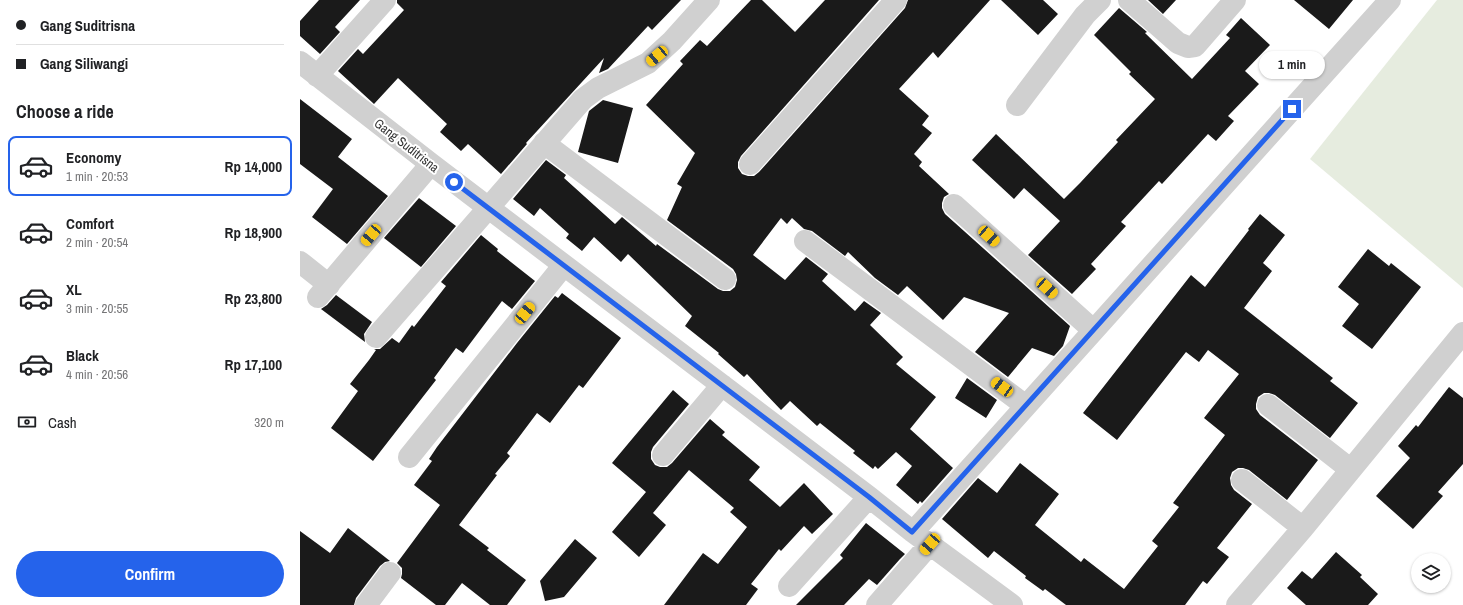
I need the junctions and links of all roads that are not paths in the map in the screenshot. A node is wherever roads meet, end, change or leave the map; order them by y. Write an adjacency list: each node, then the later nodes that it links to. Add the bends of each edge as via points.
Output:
1 (385, 0): 9 (street)
2 (709, 0): 11 (street, via 657,56 583,99)
3 (896, 0): 13 (street)
4 (1100, 0): 10 (street, via 1085,15)
5 (1129, 0): 6 (street, via 1178,43 1188,47 1195,46)
6 (1235, 0)
7 (1390, 0): 20 (street)
8 (300, 62): 9 (street, Gang Suditrisna)
9 (318, 76): 12 (street, Gang Suditrisna)
10 (1017, 105)
11 (544, 143): 15 (street); 19 (street)
12 (431, 164): 15 (street, Gang Suditrisna); 17 (street, via 324,291)
13 (750, 164)
14 (954, 204): 20 (street)
15 (488, 207): 18 (street, Gang Suditrisna); 22 (street)
16 (805, 241): 25 (street)
17 (300, 262)
18 (564, 265): 23 (street, Gang Suditrisna); 27 (street)
19 (725, 279)
20 (1093, 330): 25 (street)
21 (1463, 333): 28 (street)
22 (376, 337)
23 (722, 385): 26 (street); 30 (street, Gang Suditrisna)
24 (1268, 405): 28 (street)
25 (1026, 406): 32 (street)
26 (663, 455)
27 (409, 457)
28 (1350, 469): 31 (street)
29 (1242, 480): 31 (street)
30 (869, 497): 32 (street, Gang Suditrisna); 35 (street)
31 (1303, 528): 39 (street)
32 (912, 532): 33 (street, Gang Suditrisna)
33 (930, 544): 37 (street); 38 (street, Gang Suditrisna)
34 (390, 573): 36 (street)
35 (790, 586)
36 (366, 605)
37 (877, 605)
38 (1012, 605)
39 (1237, 605)

